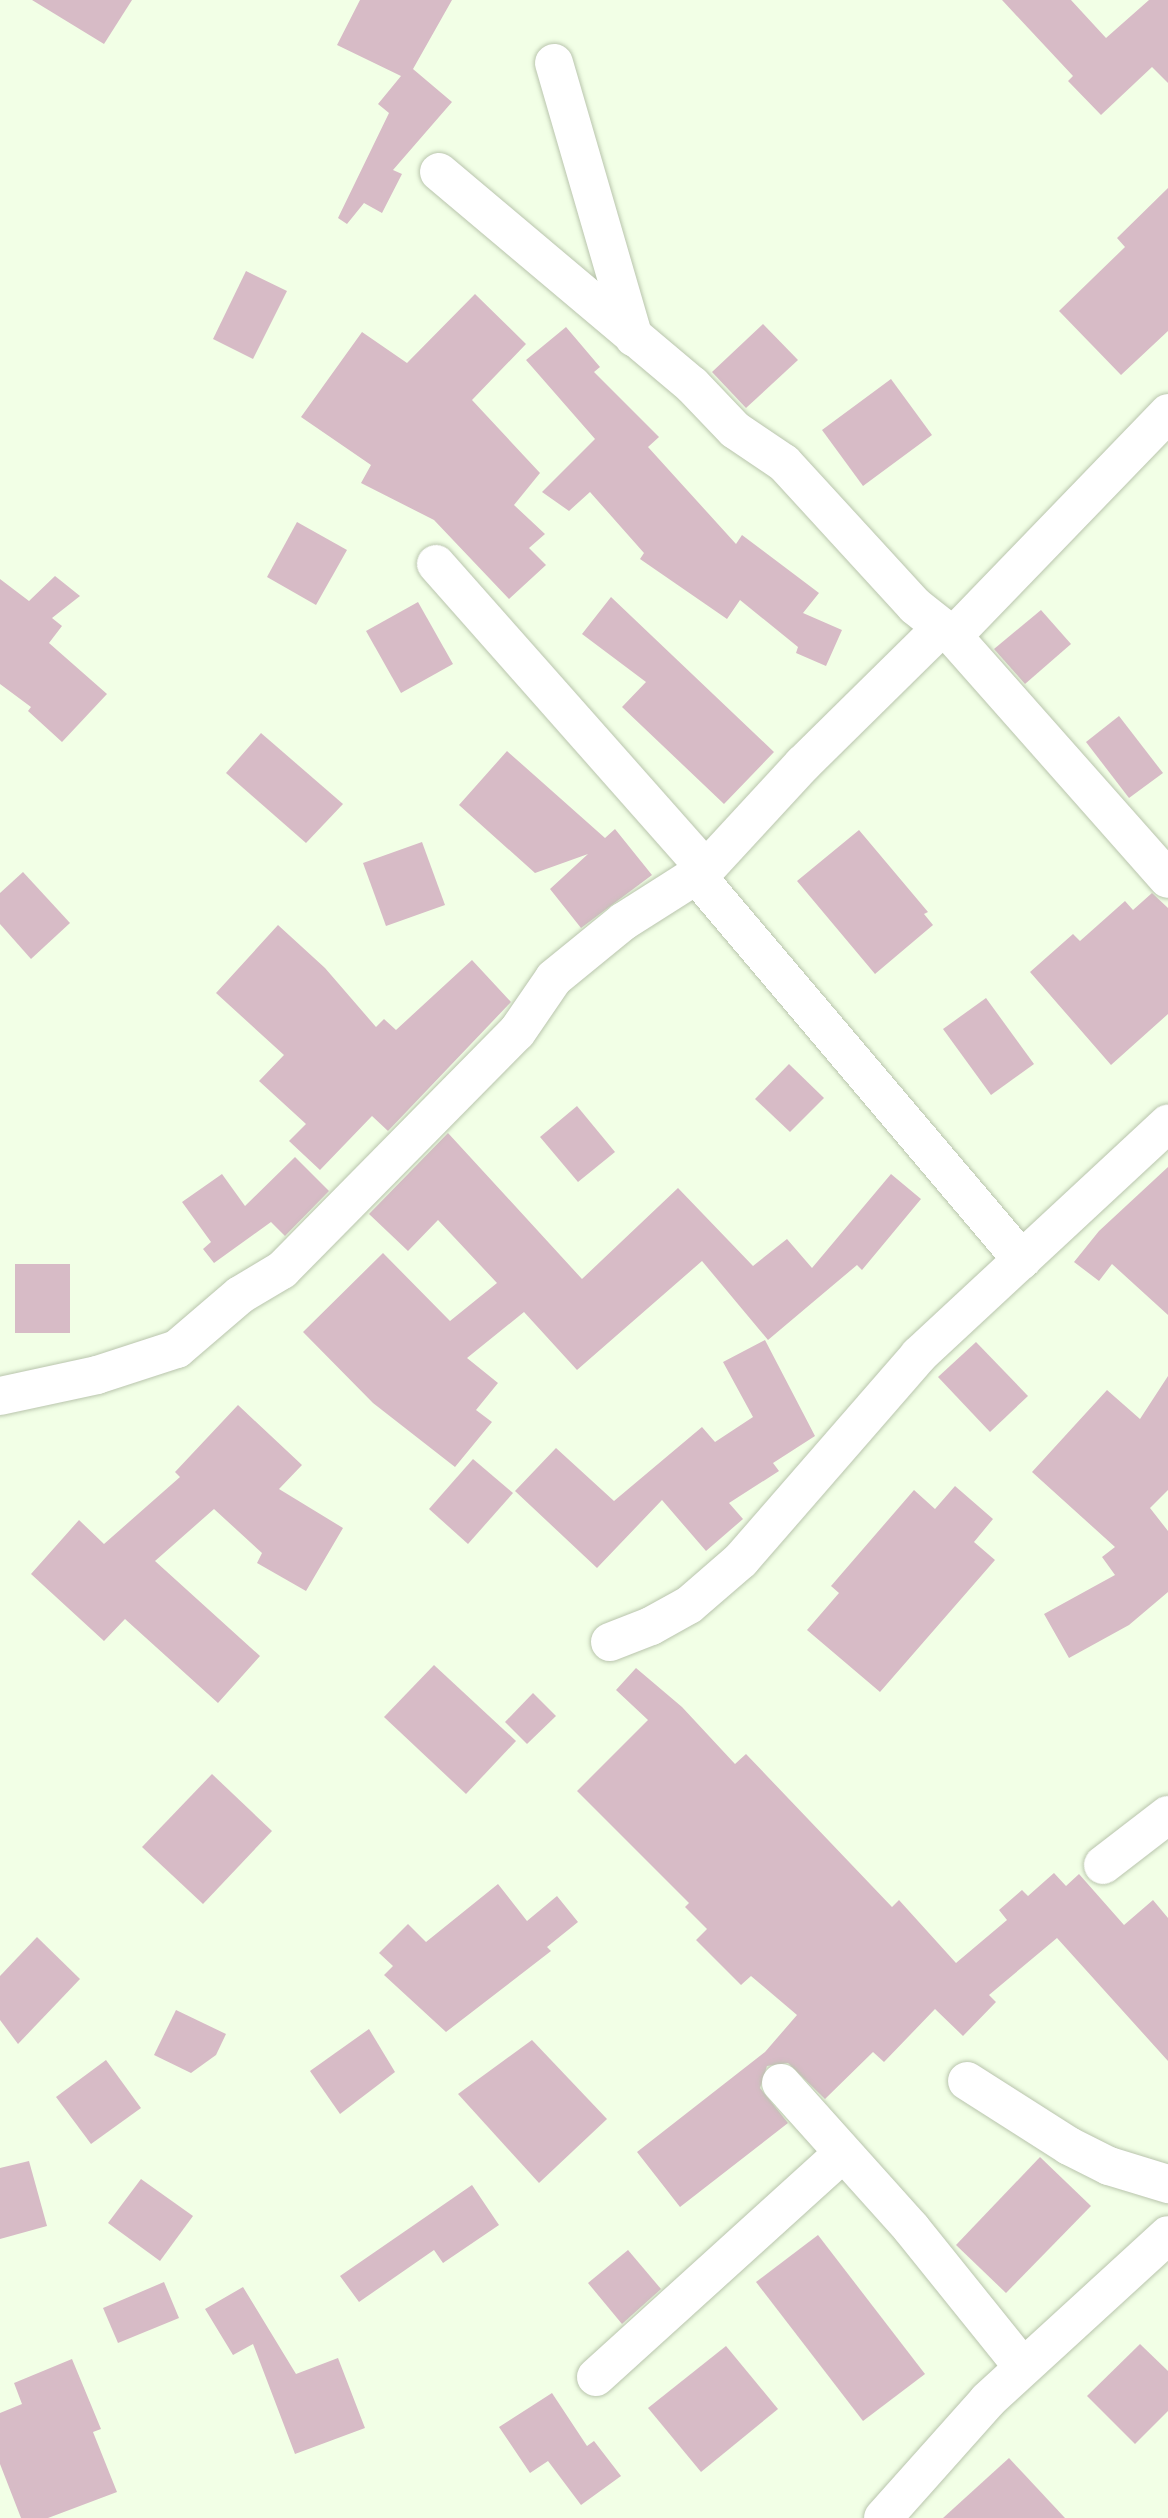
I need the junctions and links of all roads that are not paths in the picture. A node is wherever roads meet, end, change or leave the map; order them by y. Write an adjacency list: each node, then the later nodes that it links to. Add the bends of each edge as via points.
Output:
1 (554, 63): 3 (street)
2 (439, 172): 3 (street, via 590,296)
3 (635, 340): 6 (street, via 692,385 735,430 783,463 915,606)
4 (1168, 413): 6 (street)
5 (436, 564): 7 (street)
6 (948, 631): 7 (street, via 803,764); 8 (street)
7 (701, 873): 10 (street); 11 (street, via 624,921 554,978 517,1032 282,1270 240,1295 177,1349 97,1375)
8 (1168, 879)
9 (1168, 1125): 10 (street)
10 (1022, 1260): 12 (street, via 919,1354 741,1560 689,1605)
11 (0, 1396)
12 (610, 1642)
13 (1168, 1815): 14 (street)
14 (1103, 1865)
15 (967, 2081): 18 (street, via 1069,2146 1109,2166)
16 (781, 2083): 17 (street)
17 (844, 2153): 20 (street); 21 (street)
18 (1168, 2185)
19 (1168, 2235): 20 (street)
20 (1022, 2366): 22 (street)
21 (596, 2377)
22 (883, 2518)

